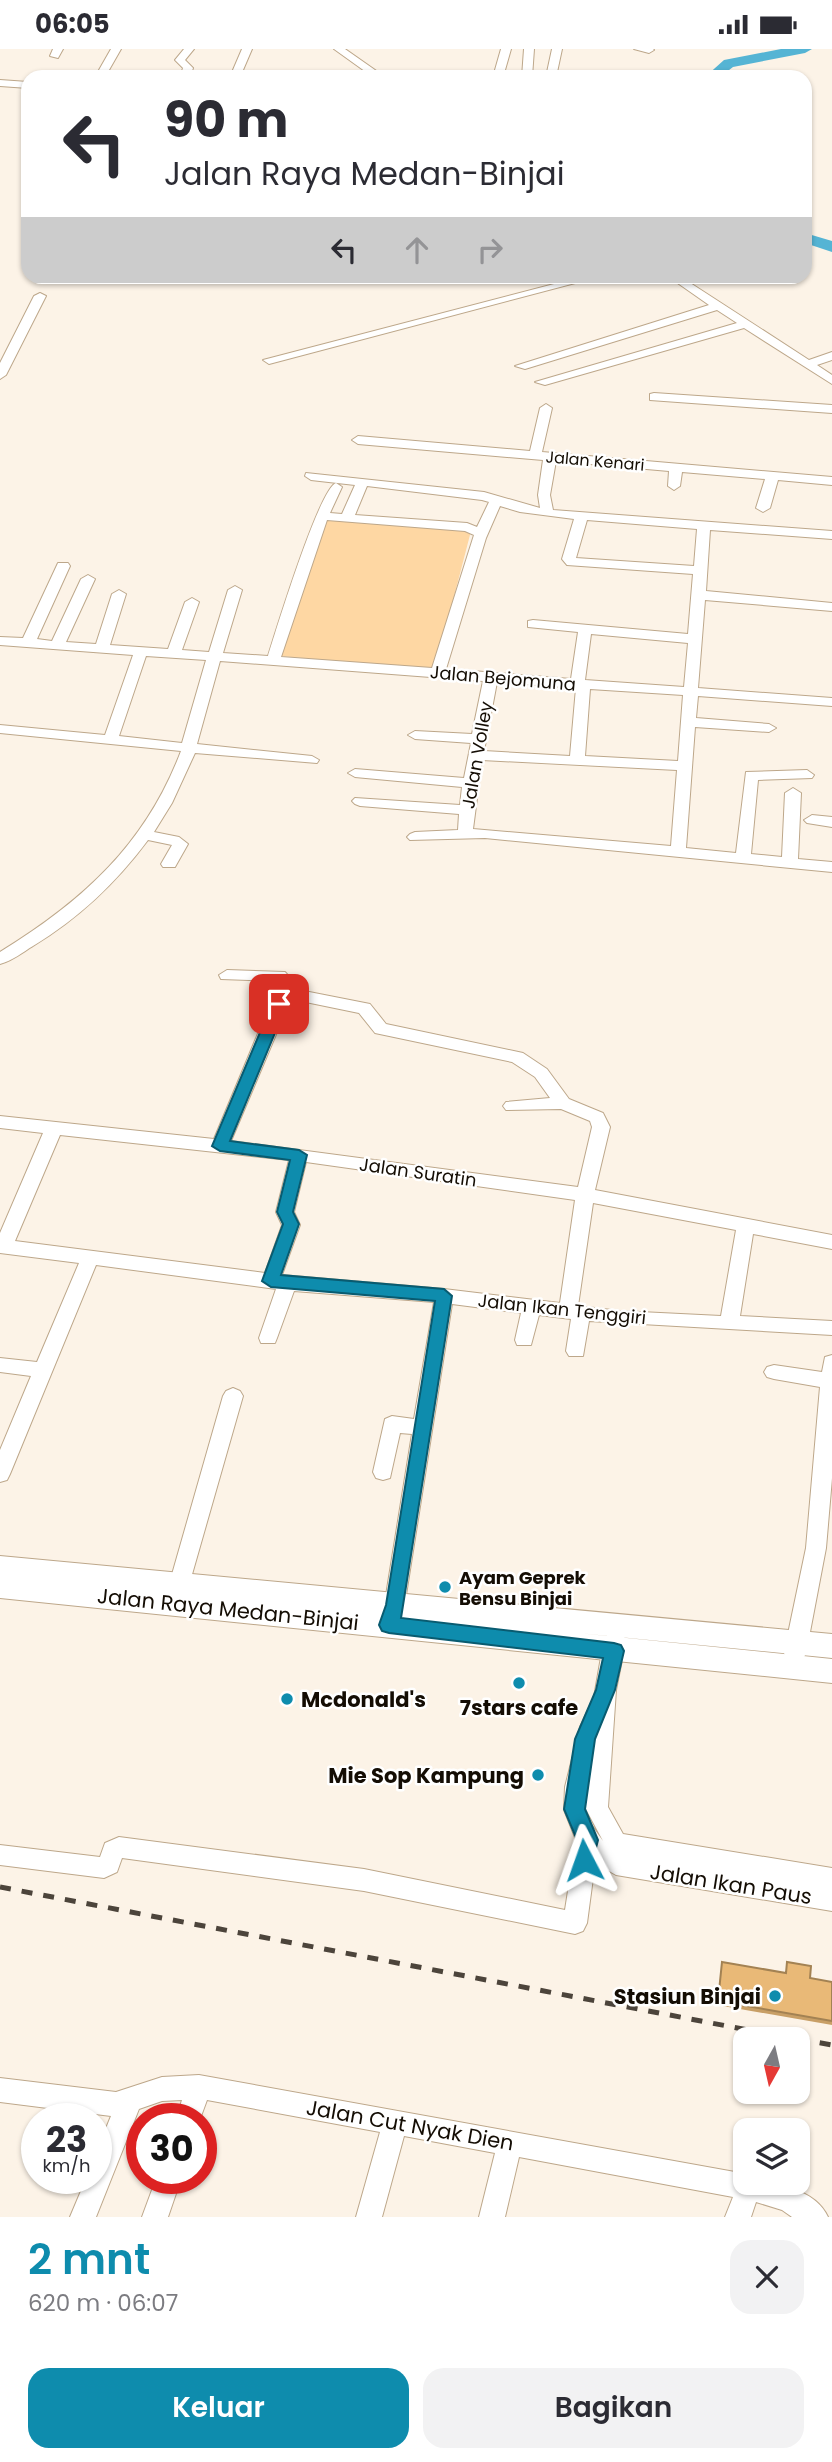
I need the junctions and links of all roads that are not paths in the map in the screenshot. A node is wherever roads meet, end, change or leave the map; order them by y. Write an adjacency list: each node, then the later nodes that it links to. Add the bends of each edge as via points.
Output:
1 (116, 49): 10 (street)
2 (189, 49): 11 (street, via 180,60)
3 (247, 49): 12 (street)
4 (339, 49): 13 (street)
5 (506, 49): 14 (street)
6 (529, 49): 15 (street)
7 (557, 49): 16 (street)
8 (639, 49): 9 (street)
9 (649, 50)
10 (104, 70)
11 (187, 70)
12 (238, 70)
13 (370, 70)
14 (500, 70)
15 (528, 70)
16 (552, 70)
17 (0, 83): 18 (street)
18 (21, 84)
19 (565, 284): 25 (street)
20 (685, 284): 22 (street)
21 (40, 296): 28 (street)
22 (718, 306): 23 (street); 27 (street)
23 (746, 324): 26 (street); 30 (street)
24 (832, 356): 26 (street)
25 (269, 360)
26 (807, 364): 29 (street)
27 (521, 366)
28 (0, 376)
29 (832, 380)
30 (541, 382)
31 (654, 397): 33 (street)
32 (546, 408): 35 (street)
33 (832, 409)
34 (358, 440): 35 (street, Jalan Kenari)
35 (535, 456): 36 (street, Jalan Kenari)
36 (550, 457): 37 (street, Jalan Kenari); 46 (street, via 544,495)
37 (676, 467): 39 (street, Jalan Kenari); 42 (street)
38 (311, 476): 41 (street)
39 (772, 477): 40 (street, Jalan Kenari); 45 (street)
40 (832, 481)
41 (363, 482): 44 (street); 49 (street)
42 (674, 486)
43 (336, 487): 47 (street)
44 (496, 500): 46 (street); 51 (street)
45 (763, 508)
46 (547, 513): 48 (street)
47 (322, 516): 49 (street); 71 (street)
48 (581, 516): 50 (street); 54 (street, via 569,559 572,562)
49 (347, 518): 51 (street, via 467,527)
50 (704, 526): 52 (street); 54 (street)
51 (481, 533): 72 (street)
52 (832, 535)
53 (63, 566): 65 (street)
54 (702, 571): 58 (street)
55 (88, 579): 66 (street)
56 (235, 590): 70 (street)
57 (119, 594): 67 (street)
58 (699, 595): 60 (street); 63 (street)
59 (192, 602): 69 (street)
60 (832, 607)
61 (533, 624): 62 (street)
62 (584, 629): 63 (street); 74 (street)
63 (695, 639): 75 (street)
64 (0, 641): 65 (street, Jalan Bejomuna)
65 (28, 643): 66 (street, Jalan Bejomuna)
66 (57, 645): 67 (street, Jalan Bejomuna)
67 (102, 648): 68 (street, Jalan Bejomuna)
68 (141, 651): 69 (street, Jalan Bejomuna); 81 (street)
69 (174, 652): 70 (street, Jalan Bejomuna)
70 (213, 656): 71 (street, Jalan Bejomuna); 83 (street)
71 (273, 661): 72 (street, Jalan Bejomuna)
72 (438, 673): 73 (street, Jalan Bejomuna)
73 (491, 677): 74 (street, Jalan Bejomuna); 82 (street, Jalan Volley)
74 (580, 685): 75 (street, Jalan Bejomuna); 85 (street)
75 (692, 692): 76 (street, Jalan Bejomuna); 77 (street)
76 (832, 702)
77 (689, 722): 78 (street); 86 (street)
78 (769, 728)
79 (0, 729): 81 (street)
80 (415, 735): 82 (street)
81 (110, 741): 83 (street)
82 (476, 747): 85 (street); 89 (street, Jalan Volley)
83 (190, 749): 84 (street); 96 (street, via 161,813)
84 (312, 760)
85 (577, 761): 86 (street)
86 (684, 767): 98 (street)
87 (355, 773): 89 (street)
88 (807, 775): 99 (street, via 751,775)
89 (470, 783): 92 (street, Jalan Volley)
90 (793, 793): 100 (street)
91 (360, 801): 92 (street)
92 (467, 810): 95 (street, Jalan Volley)
93 (812, 820): 94 (street)
94 (832, 822)
95 (465, 833): 97 (street); 98 (street)
96 (144, 835): 101 (street, via 180,844); 103 (street, via 71,914)
97 (415, 838)
98 (678, 851): 99 (street)
99 (743, 857): 100 (street)
100 (790, 862): 102 (street)
101 (169, 864)
102 (832, 867)
103 (0, 959)
104 (228, 975): 105 (street, via 279,976 287,986)
105 (286, 993): 106 (street, via 364,1008 377,1027 387,1031 517,1057 541,1073); 110 (street)
106 (563, 1103): 107 (street); 112 (street, via 600,1121)
107 (512, 1106)
108 (0, 1122): 109 (street, Jalan Suratin)
109 (54, 1128): 110 (street, Jalan Suratin); 115 (street)
110 (220, 1146): 111 (street, Jalan Suratin)
111 (299, 1155): 112 (street, Jalan Suratin); 117 (street, via 285,1212 291,1224)
112 (585, 1195): 113 (street, Jalan Suratin); 120 (street)
113 (745, 1228): 114 (street, Jalan Suratin); 121 (street)
114 (832, 1242)
115 (1, 1247): 116 (street, Jalan Ikan Tenggiri)
116 (90, 1258): 117 (street, Jalan Ikan Tenggiri); 127 (street)
117 (279, 1282): 118 (street, Jalan Ikan Tenggiri); 123 (street)
118 (444, 1296): 119 (street, Jalan Ikan Tenggiri); 131 (street)
119 (531, 1309): 120 (street, Jalan Ikan Tenggiri); 124 (street)
120 (574, 1313): 121 (street, Jalan Ikan Tenggiri); 125 (street)
121 (729, 1323): 122 (street, Jalan Ikan Tenggiri)
122 (832, 1328)
123 (268, 1338)
124 (524, 1339)
125 (576, 1351)
126 (0, 1365): 127 (street)
127 (42, 1370): 133 (street)
128 (774, 1372): 129 (street)
129 (830, 1372): 140 (street, via 816,1548)
130 (233, 1396): 135 (street)
131 (423, 1428): 132 (street, via 392,1425); 137 (street)
132 (383, 1472)
133 (0, 1474)
134 (0, 1567): 135 (main road, Jalan Raya Medan-Binjai)
135 (179, 1585): 137 (main road, Jalan Raya Medan-Binjai)
136 (0, 1587): 137 (main road, Jalan Raya Medan-Binjai)
137 (392, 1615): 138 (main road, Jalan Raya Medan-Binjai)
138 (615, 1638): 140 (main road, Jalan Raya Medan-Binjai); 142 (street, Jalan Ikan Paus)
139 (832, 1646): 140 (main road, Jalan Raya Medan-Binjai)
140 (795, 1655): 141 (main road, Jalan Raya Medan-Binjai)
141 (832, 1671)
142 (605, 1690): 143 (street, Jalan Ikan Paus, via 585,1739 575,1809); 145 (street, Jalan Ikan Paus, via 597,1808 615,1841)
143 (587, 1840): 144 (street, via 575,1923 364,1880 118,1847 104,1868); 146 (street, Jalan Ikan Paus, via 600,1856 616,1865)
144 (0, 1854)
145 (832, 1879)
146 (832, 1900)
147 (199, 2087): 149 (street, Jalan Cut Nyak Dien, via 162,2089); 150 (street); 151 (street, Jalan Cut Nyak Dien)
148 (0, 2090): 149 (street, Jalan Cut Nyak Dien, via 90,2103)
149 (130, 2100): 157 (street)
150 (194, 2103)
151 (395, 2123): 152 (street, Jalan Cut Nyak Dien); 159 (street)
152 (510, 2143): 153 (street, Jalan Cut Nyak Dien); 160 (street)
153 (733, 2184)
154 (163, 2194): 158 (street)
155 (746, 2195): 161 (street)
156 (774, 2195): 162 (street, Jalan Cut Nyak Dien)
157 (83, 2217)
158 (155, 2217)
159 (369, 2217)
160 (492, 2217)
161 (738, 2217)
162 (815, 2217)

